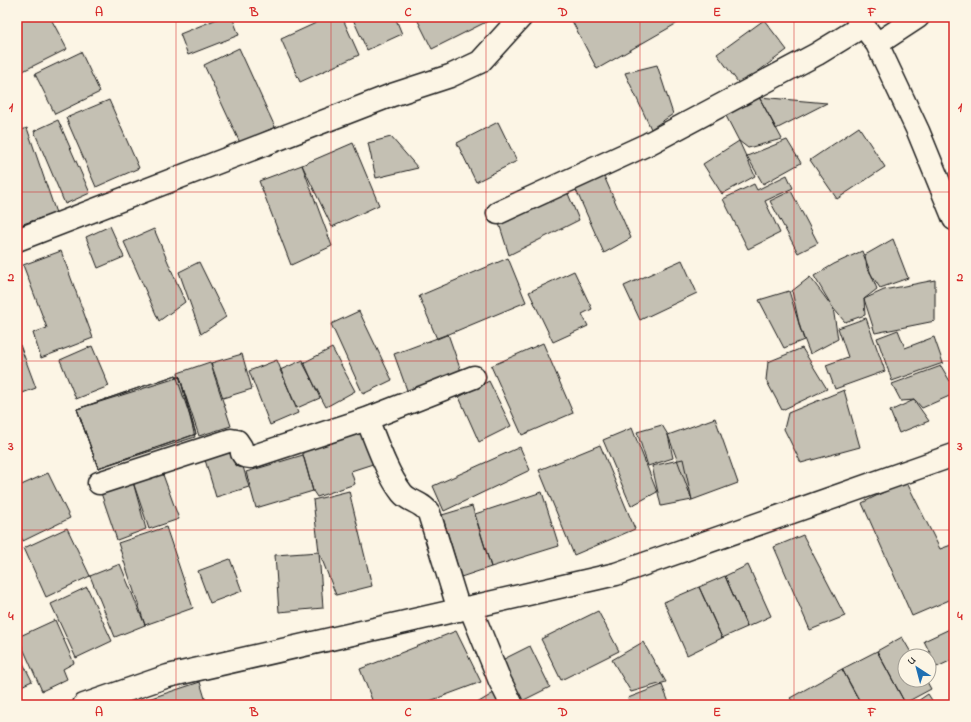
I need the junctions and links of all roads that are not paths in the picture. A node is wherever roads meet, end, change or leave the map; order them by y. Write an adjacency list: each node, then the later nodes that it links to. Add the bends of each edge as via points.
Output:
1 (521, 17): 7 (street, via 480,62 450,76 392,95)
2 (918, 17): 4 (street)
3 (857, 24): 4 (street); 5 (street, via 817,54 648,144)
4 (877, 44): 6 (street, via 918,131)
5 (498, 213)
6 (954, 219)
7 (17, 240)
8 (474, 377): 9 (street)
9 (367, 419): 11 (street, via 251,457 244,456 237,441 231,440); 12 (street, via 399,489 404,496 426,508 429,513)
10 (954, 455): 12 (street, via 616,574)
11 (99, 483)
12 (465, 609): 13 (street, via 168,676); 14 (street)
13 (84, 705)
14 (512, 705)

